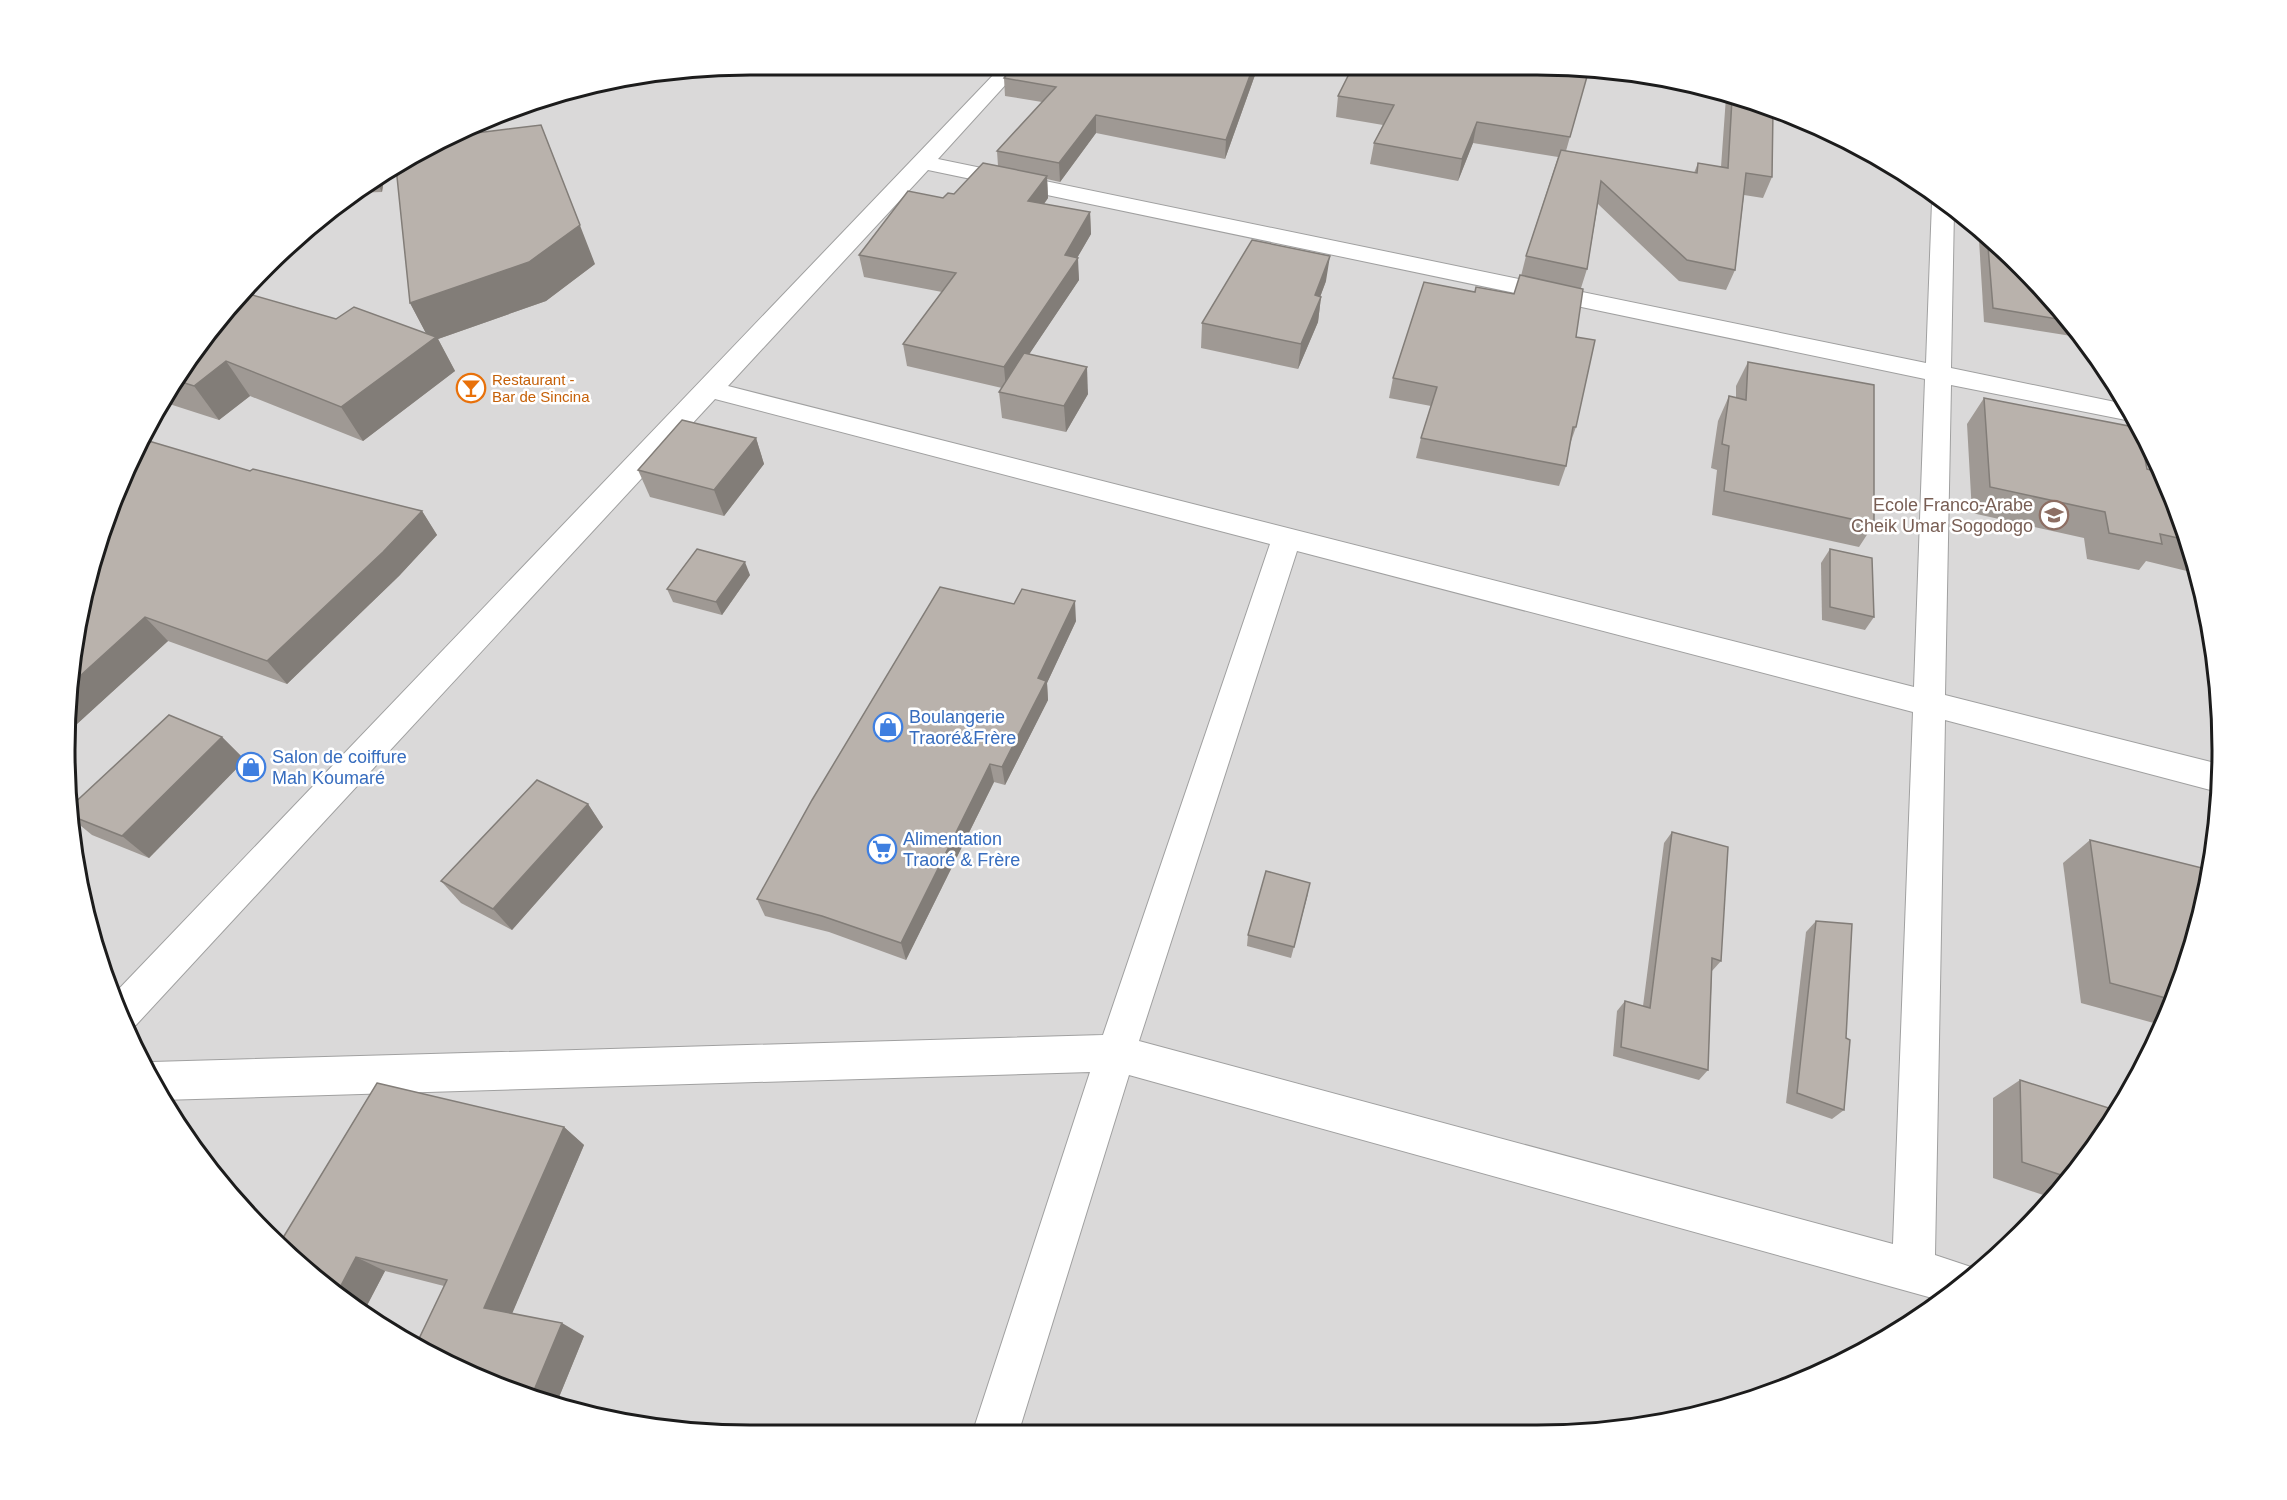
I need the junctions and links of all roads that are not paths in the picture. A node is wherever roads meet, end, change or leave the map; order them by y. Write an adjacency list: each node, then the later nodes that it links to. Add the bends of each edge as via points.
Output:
1 (1004, 75): 2 (street)
2 (923, 162): 4 (street); 5 (street)
3 (1943, 210): 4 (street)
4 (1938, 374): 6 (street); 8 (street)
5 (708, 389): 7 (street); 10 (street)
6 (2121, 412)
7 (1287, 538): 8 (street); 11 (street)
8 (1929, 704): 9 (street); 13 (street)
9 (2211, 776)
10 (126, 1009)
11 (1116, 1053): 12 (street); 13 (street); 15 (street)
12 (161, 1081)
13 (1913, 1271): 14 (street)
14 (1953, 1282)
15 (998, 1425)

